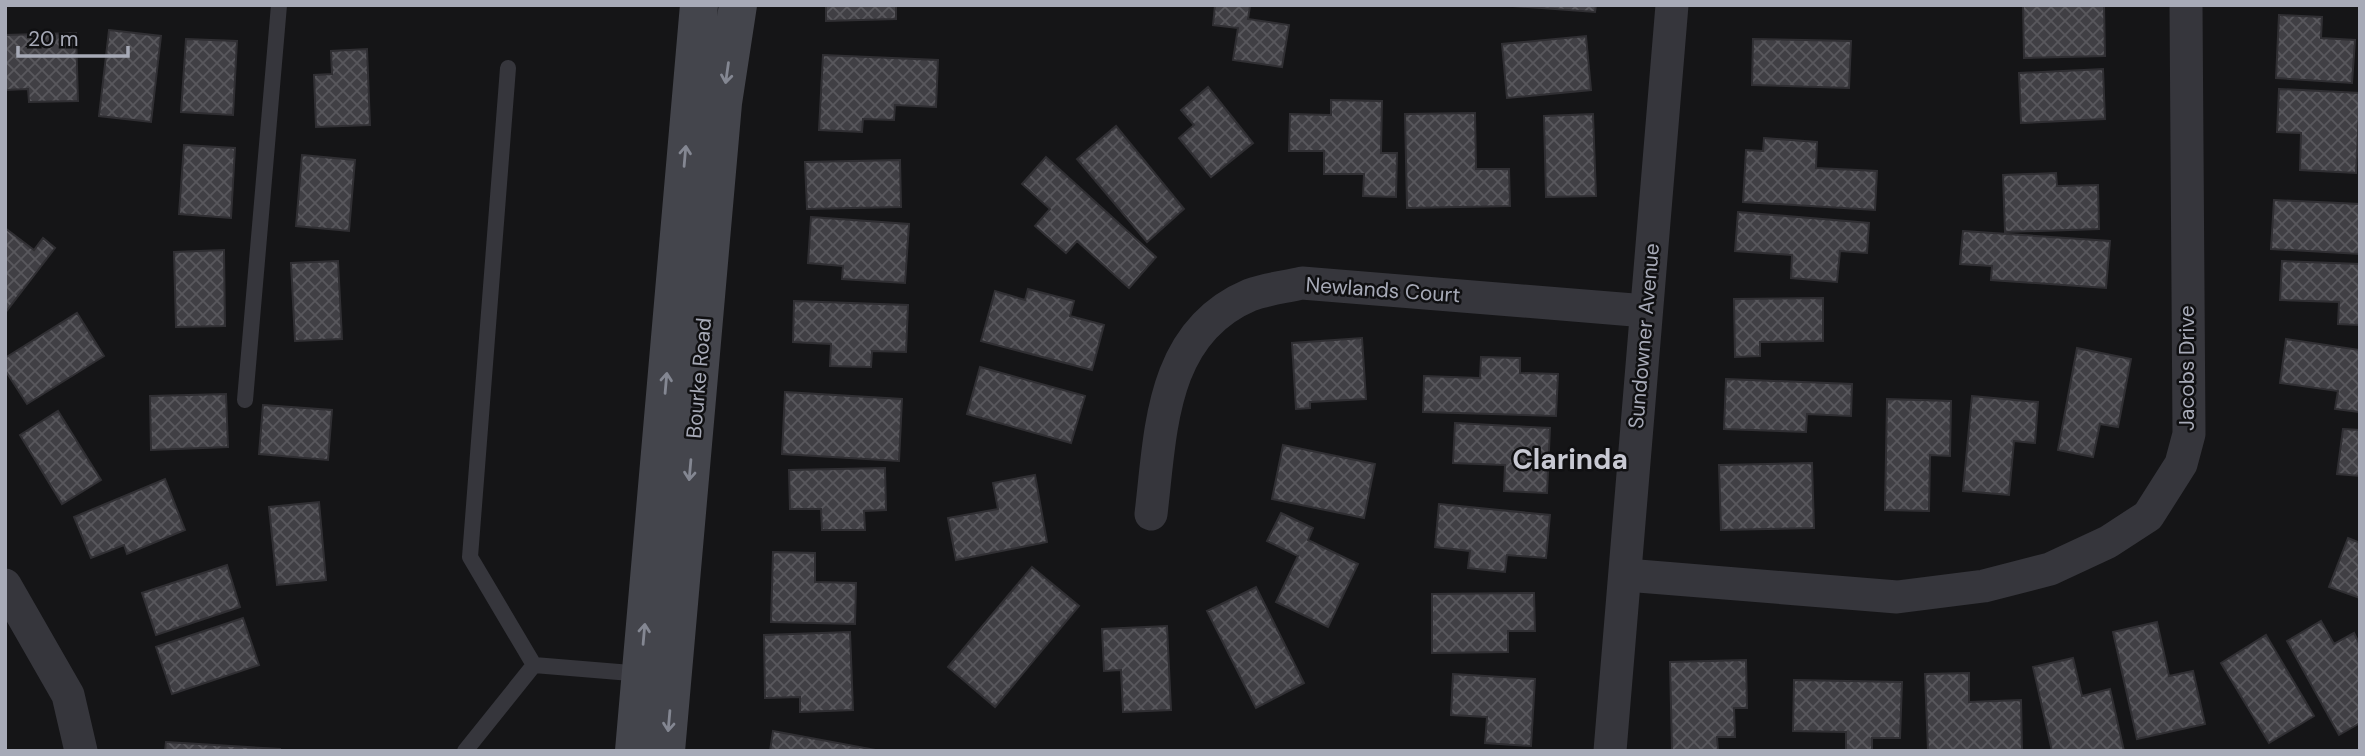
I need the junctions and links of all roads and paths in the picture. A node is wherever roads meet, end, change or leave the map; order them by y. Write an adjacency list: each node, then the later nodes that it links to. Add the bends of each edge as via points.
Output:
1 (279, 5): 8 (lane)
2 (699, 5): 13 (main road, Bourke Road, one-way to 2)
3 (738, 5): 13 (main road, Bourke Road, one-way to 13)
4 (1672, 5): 7 (street, Sundowner Avenue)
5 (2186, 5): 10 (street, Jacobs Drive, via 2189,434 2181,464 2148,516 2108,542 2050,569 1983,586 1897,597)
6 (508, 68): 12 (lane, via 470,556)
7 (1646, 311): 9 (street, Newlands Court, via 1302,283 1250,295 1213,317 1183,354 1164,404); 10 (street, Sundowner Avenue)
8 (245, 400)
9 (1151, 514)
10 (1626, 575): 18 (street, Sundowner Avenue)
11 (5, 585): 14 (street, via 68,695)
12 (534, 665): 13 (lane); 15 (lane)
13 (657, 675): 16 (main road, Bourke Road); 17 (main road, Bourke Road, one-way to 17)
14 (81, 751)
15 (464, 751)
16 (634, 751)
17 (666, 751)
18 (1610, 751)

